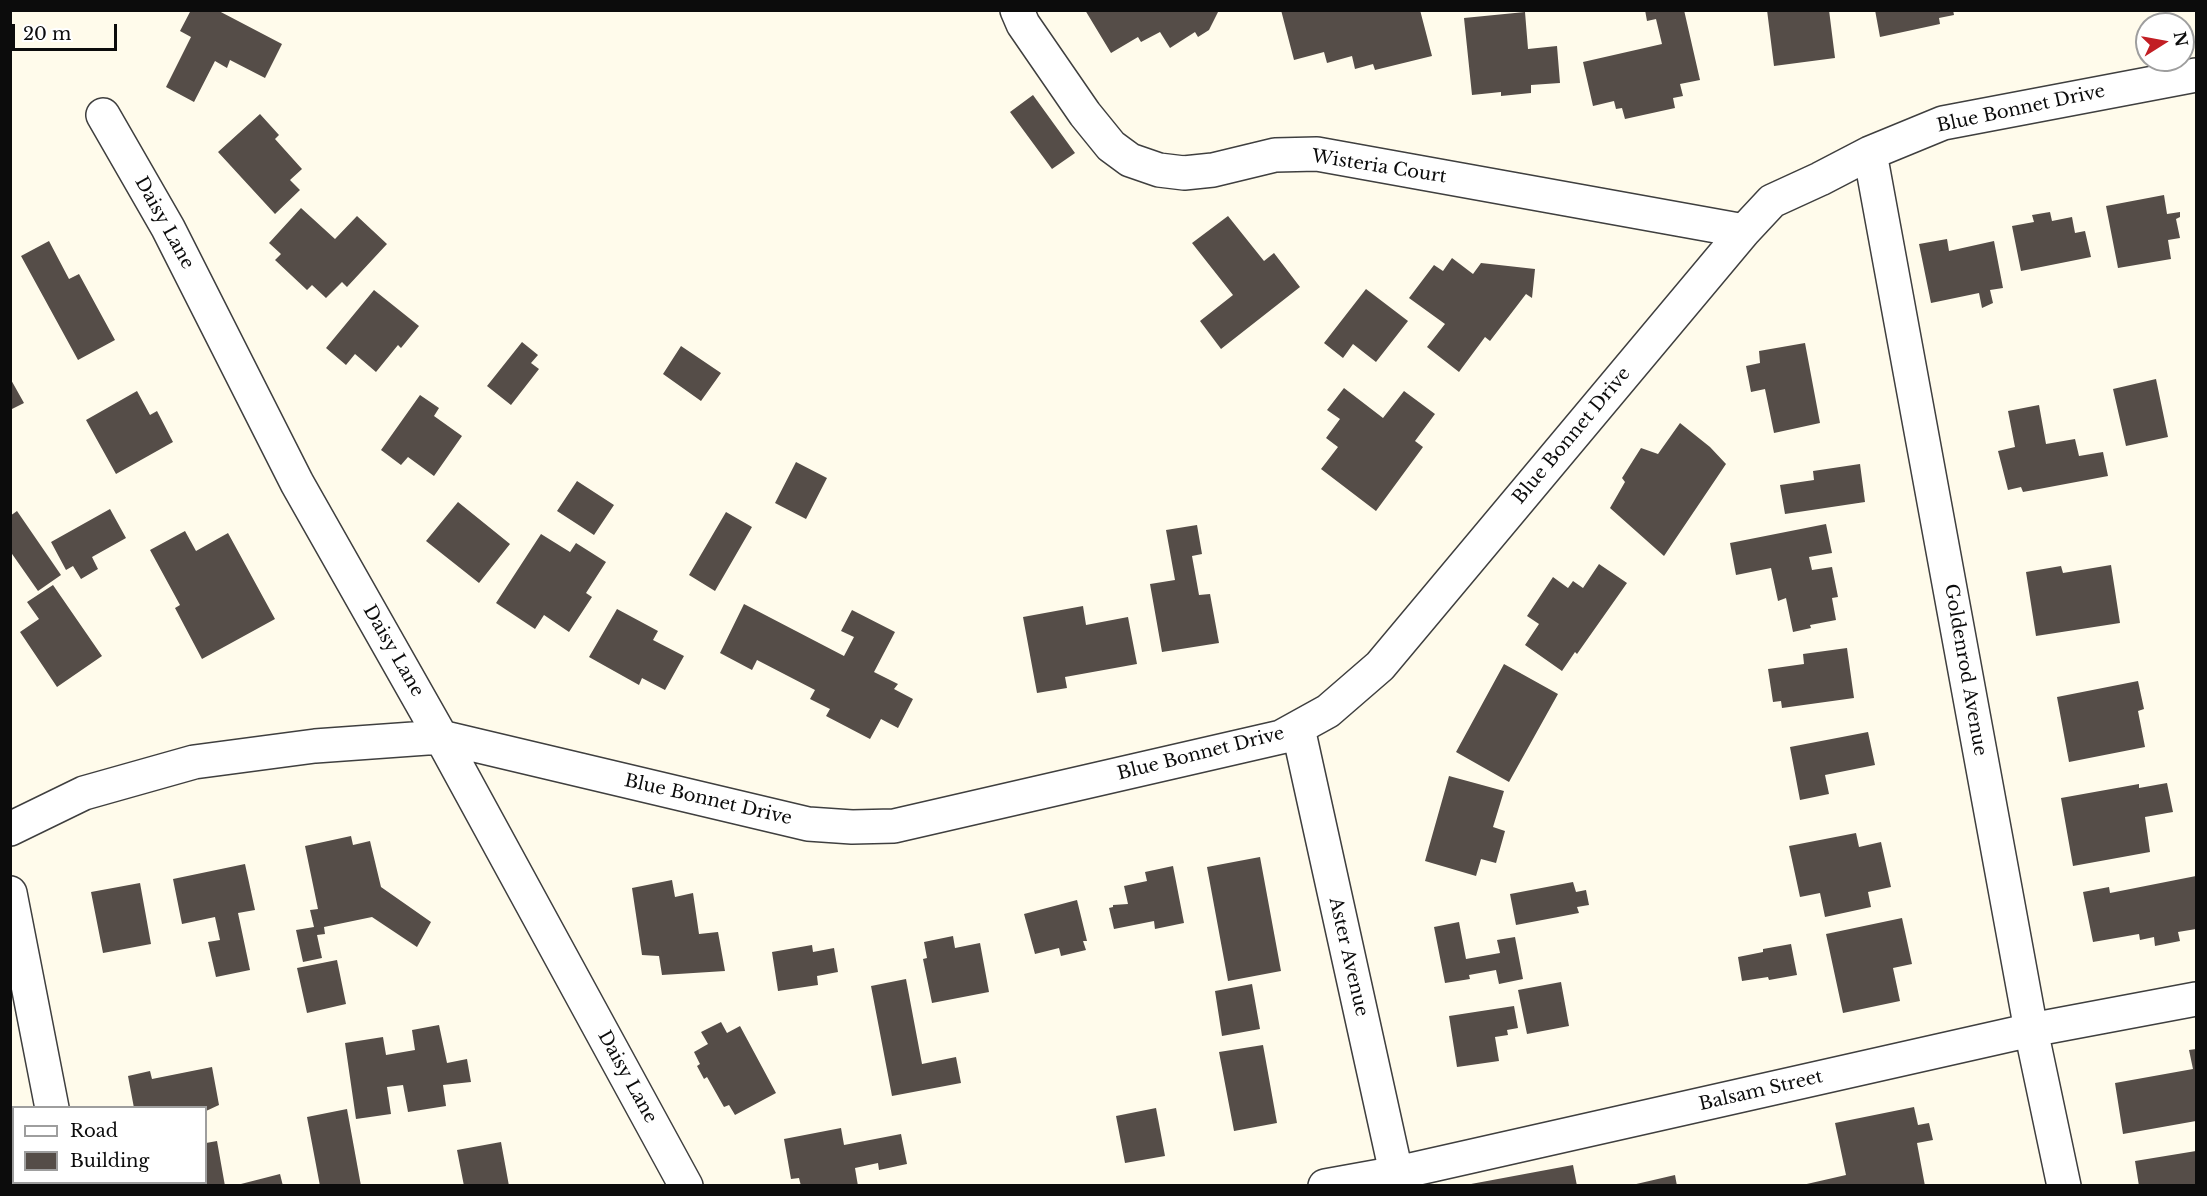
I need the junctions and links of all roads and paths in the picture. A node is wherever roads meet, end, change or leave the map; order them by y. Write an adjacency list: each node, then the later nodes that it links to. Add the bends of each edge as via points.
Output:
1 (1017, 10): 5 (street, Wisteria Court, via 1023,24 1111,146 1130,160 1159,170 1184,173 1275,155 1317,154)
2 (2196, 75): 4 (street, Blue Bonnet Drive, via 1943,123)
3 (103, 116): 7 (street, Daisy Lane, via 168,228 297,483)
4 (1870, 153): 5 (street, Blue Bonnet Drive, via 1772,201); 11 (street, Goldenrod Avenue)
5 (1744, 231): 6 (street, Blue Bonnet Drive, via 1380,666 1329,711)
6 (1298, 728): 7 (street, Blue Bonnet Drive, via 1281,737 894,826 852,827 808,824); 13 (street, Aster Avenue)
7 (441, 737): 8 (street, Blue Bonnet Drive, via 315,746 194,762 84,793); 14 (street, Daisy Lane)
8 (10, 829)
9 (10, 893): 12 (street)
10 (2196, 999): 11 (street, Balsam Street)
11 (2031, 1030): 13 (street, Balsam Street); 16 (street, Goldenrod Avenue)
12 (52, 1106)
13 (1398, 1179): 15 (street, Balsam Street)
14 (686, 1185)
15 (1325, 1185)
16 (2064, 1185)

